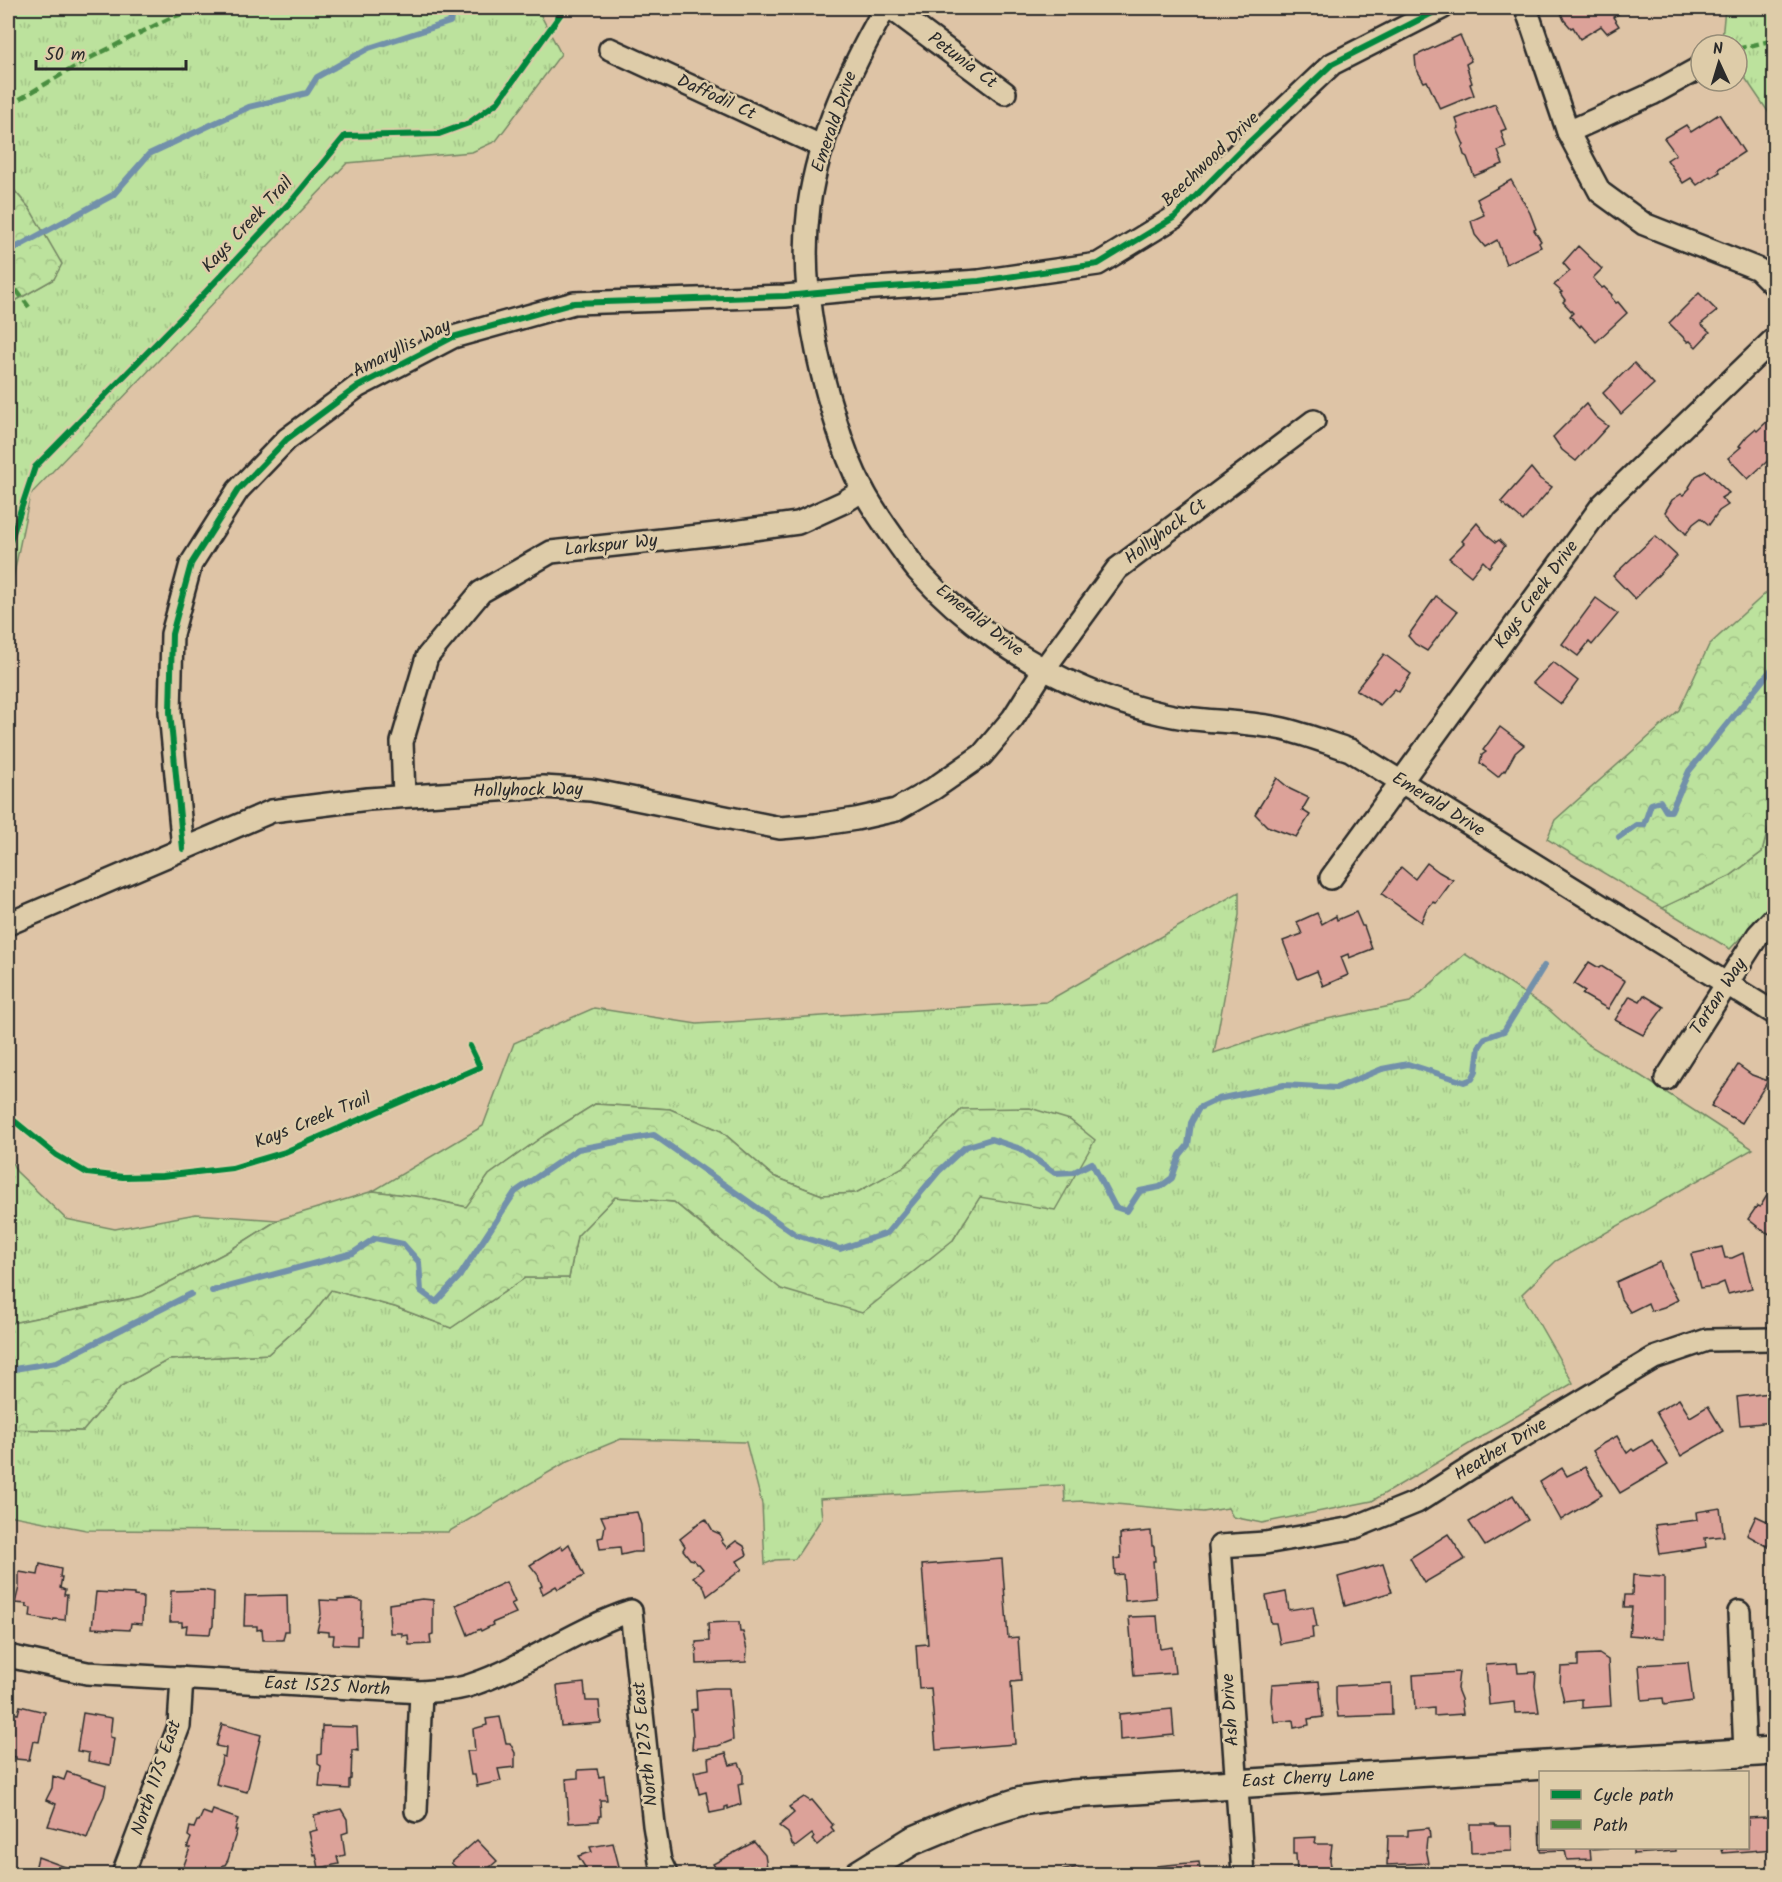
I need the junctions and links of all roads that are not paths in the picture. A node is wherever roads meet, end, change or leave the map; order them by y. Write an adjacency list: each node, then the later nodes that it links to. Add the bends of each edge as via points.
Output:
1 (885, 8): 9 (street, Emerald Drive, via 855,62)
2 (891, 8): 7 (street, Petunia Ct)
3 (1442, 8): 11 (street, Beechwood Drive, via 1332,64 1175,217 1098,264 979,281)
4 (1526, 8): 8 (street)
5 (610, 49): 9 (street, Daffodil Ct)
6 (1689, 74): 8 (street)
7 (1005, 93)
8 (1568, 132): 10 (street, via 1600,192 1644,224 1758,269)
9 (823, 147): 11 (street, Emerald Drive, via 806,241)
10 (1774, 285)
11 (808, 294): 14 (street, Emerald Drive, via 825,388); 18 (street, Amaryllis Way, via 563,306 453,337 357,387 287,439 238,490 191,564 172,634 170,712)
12 (1774, 339): 16 (street, Kays Creek Drive, via 1603,504)
13 (1314, 421): 15 (street, Hollyhock Ct, via 1117,569)
14 (862, 490): 15 (street, Emerald Drive, via 917,570 1000,642); 17 (street, Larkspur Wy, via 798,523 551,552 481,592 427,657 402,742)
15 (1044, 669): 16 (street, Emerald Drive, via 1130,705 1182,717 1294,732 1350,750); 17 (street, Hollyhock Way, via 1013,718 981,755 896,810 856,819 780,828 591,790 552,788)
16 (1400, 781): 19 (street, Kays Creek Drive); 22 (street, Emerald Drive)
17 (404, 796): 18 (street, Hollyhock Way, via 272,811)
18 (183, 849): 21 (street, Hollyhock Way)
19 (1331, 878)
20 (1774, 918): 22 (street, Tartan Way, via 1758,935)
21 (8, 924)
22 (1727, 983): 23 (street, Emerald Drive); 24 (street, Tartan Way)
23 (1774, 1013)
24 (1666, 1078)
25 (1774, 1339): 26 (street, Heather Drive, via 1707,1340 1654,1358 1417,1502 1353,1528 1265,1543)
26 (1220, 1546): 34 (street, Ash Drive)
27 (632, 1611): 31 (street, East 1525 North, via 607,1619 510,1670 469,1686); 37 (street, North 1275 East, via 654,1825)
28 (1739, 1612): 33 (street)
29 (8, 1656): 30 (street, East 1525 North, via 87,1673)
30 (182, 1678): 31 (street, East 1525 North); 36 (street, North 1175 East, via 179,1726)
31 (421, 1692): 35 (street)
32 (1774, 1751): 33 (street, East Cherry Lane)
33 (1745, 1753): 34 (street, East Cherry Lane)
34 (1236, 1784): 38 (street, East Cherry Lane, via 1071,1794 1022,1801 912,1841); 39 (street, Ash Drive)
35 (416, 1811)
36 (123, 1875)
37 (666, 1875)
38 (858, 1875)
39 (1243, 1875)

